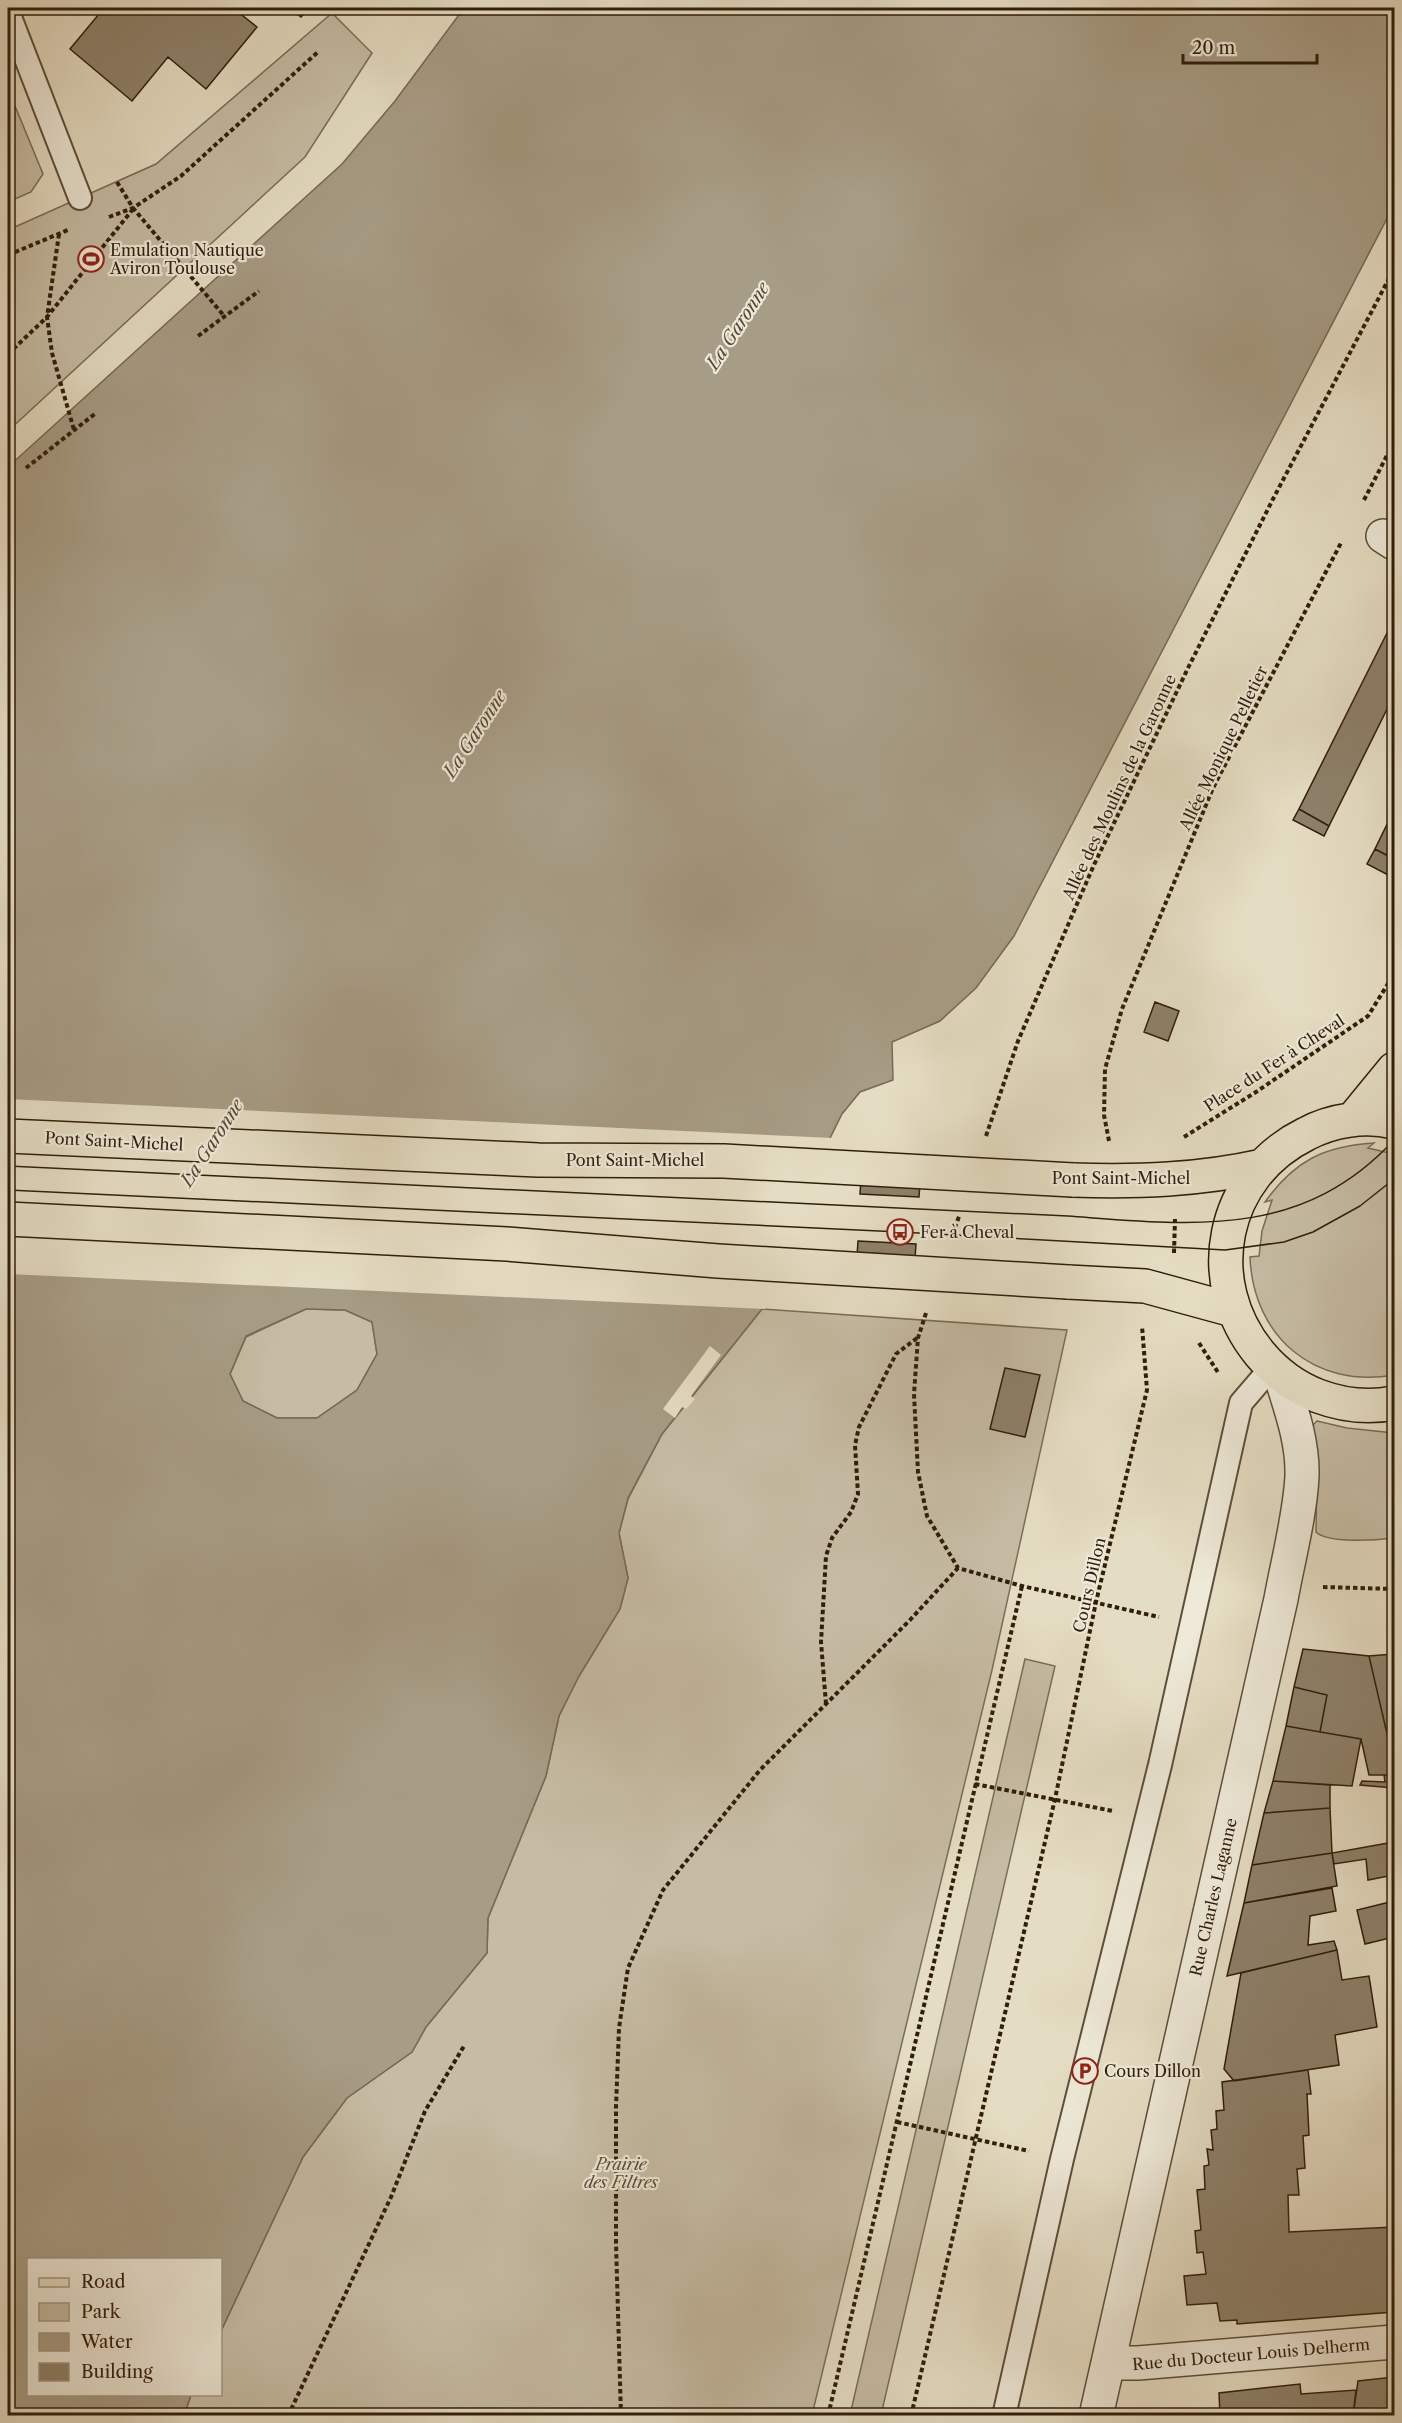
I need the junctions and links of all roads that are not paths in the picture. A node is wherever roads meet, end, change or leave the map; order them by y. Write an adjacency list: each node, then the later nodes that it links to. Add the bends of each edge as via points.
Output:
1 (8, 12): 2 (lane)
2 (80, 198)
3 (1395, 1069): 4 (main road)
4 (1353, 1119): 5 (main road); 7 (main road, via 1319,1127 1288,1142)
5 (1395, 1122)
6 (8, 1136): 7 (main road, Pont Saint-Michel, bridge, via 538,1160 724,1161 1113,1181 1177,1165 1219,1175)
7 (1262, 1166): 9 (main road, via 1242,1194 1225,1250 1226,1281)
8 (8, 1219): 9 (main road, bridge, via 507,1244 718,1261 1145,1286)
9 (1233, 1310): 10 (main road, via 1245,1335)
10 (1276, 1372): 11 (main road, via 1305,1391 1332,1401); 13 (street, Rue Charles Laganne, via 1295,1420 1300,1453 1302,1477 1292,1541); 14 (lane, via 1241,1403)
11 (1393, 1405)
12 (1395, 2342): 13 (street, Rue du Docteur Louis Delherm)
13 (1108, 2363): 15 (street, Rue Charles Laganne)
14 (1004, 2415)
15 (1096, 2415)

